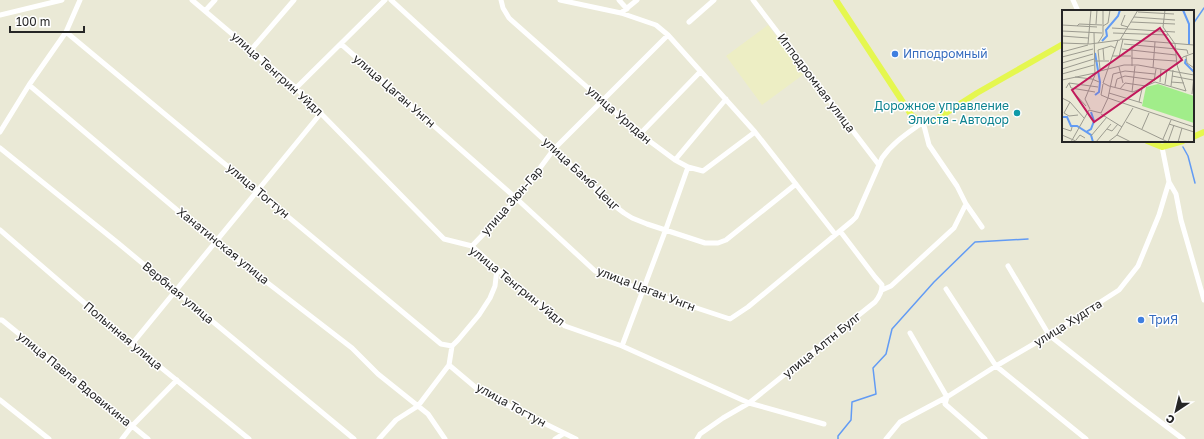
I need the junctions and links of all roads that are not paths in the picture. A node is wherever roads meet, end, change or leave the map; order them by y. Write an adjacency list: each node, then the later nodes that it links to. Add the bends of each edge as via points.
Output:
1 (62, 0): 20 (street)
2 (80, 0): 22 (street)
3 (192, 0): 18 (street, улица Тенгрин Уйдл)
4 (215, 0): 18 (street)
5 (294, 0): 26 (street)
6 (385, 0): 24 (street)
7 (391, 0): 43 (street, улица Бамб Цецг)
8 (501, 0): 31 (street, улица Урлдан, via 509,18)
9 (560, 0): 19 (street)
10 (619, 0): 16 (street)
11 (637, 0): 16 (street)
12 (714, 0): 21 (street)
13 (753, 0): 45 (street, Ипподромная улица)
14 (836, 0): 33 (main road, via 912,116)
15 (1073, 0): 17 (street)
16 (627, 8): 19 (street)
17 (1078, 10)
18 (205, 12): 26 (street, улица Тенгрин Уйдл)
19 (621, 13): 23 (street, via 656,25)
20 (0, 15)
21 (689, 22)
22 (66, 32): 28 (street); 49 (street, улица Тогтун)
23 (668, 35): 27 (street); 31 (street, улица Зюн-Гар)
24 (342, 44): 29 (street); 50 (street, улица Цаган Унгн)
25 (1062, 45): 33 (main road, via 934,120)
26 (251, 50): 29 (street, улица Тенгрин Уйдл)
27 (700, 72): 30 (street); 37 (street)
28 (29, 86): 34 (street); 56 (street, Ханатинская улица)
29 (296, 88): 32 (street, улица Тенгрин Уйдл)
30 (726, 99): 35 (street); 44 (street)
31 (602, 100): 37 (street, улица Урлдан); 43 (street, улица Зюн-Гар)
32 (321, 113): 49 (street); 57 (street, улица Тенгрин Уйдл, via 444,239)
33 (923, 122): 45 (street, улица Цаган Унгн, via 893,144); 51 (street, via 929,146 957,186)
34 (0, 132)
35 (755, 132): 46 (street, улица Урлдан, via 703,171); 48 (street)
36 (1204, 132): 38 (main road)
37 (640, 134): 44 (street, улица Урлдан)
38 (1194, 137)
39 (1150, 142): 41 (main road)
40 (1180, 142): 41 (main road)
41 (1162, 147): 47 (street, улица Худгта)
42 (0, 148): 63 (street, Вербная улица)
43 (554, 149): 50 (street, улица Зюн-Гар); 53 (street, улица Бамб Цецг, via 624,213)
44 (675, 160): 46 (street, улица Урлдан)
45 (879, 165): 55 (street, улица Цаган Унгн, via 856,217)
46 (688, 167): 53 (street)
47 (1169, 182): 64 (street, via 1176,194); 67 (street, улица Худгта, via 1159,215 1138,266 1119,290)
48 (796, 184): 53 (street, улица Бамб Цецг, via 718,244); 55 (street)
49 (258, 190): 56 (street); 69 (street, улица Тогтун, via 441,344)
50 (517, 199): 57 (street, улица Зюн-Гар); 61 (street, улица Цаган Унгн, via 596,271)
51 (966, 204): 52 (street); 62 (street, улица Алтн Булг, via 954,228 891,286)
52 (982, 227)
53 (666, 229): 61 (street)
54 (0, 230): 68 (street, Полынная улица)
55 (838, 232): 61 (street, улица Цаган Унгн, via 730,319); 62 (street, via 882,284)
56 (216, 242): 63 (street); 77 (street, Ханатинская улица, via 352,348 378,374)
57 (472, 246): 59 (street, улица Тенгрин Уйдл)
58 (1008, 266): 67 (street)
59 (497, 269): 69 (street, via 495,286 490,298); 70 (street, улица Тенгрин Уйдл, via 565,326)
60 (946, 289): 72 (street)
61 (642, 290): 70 (street)
62 (882, 290): 76 (street, улица Алтн Булг, via 875,302)
63 (175, 292): 68 (street); 85 (street, Вербная улица)
64 (1204, 300)
65 (0, 320): 79 (street, улица Павла Вдовикина)
66 (910, 333): 74 (street)
67 (1049, 335): 72 (street, улица Худгта); 94 (street)
68 (132, 344): 73 (street, Полынная улица)
69 (452, 346): 71 (street)
70 (622, 346): 76 (street, улица Тенгрин Уйдл)
71 (449, 365): 77 (street); 80 (street, улица Тогтун, via 481,392)
72 (996, 366): 74 (street, улица Худгта); 93 (street)
73 (177, 380): 79 (street); 84 (street, Полынная улица)
74 (947, 397): 91 (street, улица Худгта, via 900,422); 92 (street, via 945,404)
75 (0, 400): 81 (street)
76 (749, 403): 78 (street, улица Тенгрин Уйдл); 90 (street, улица Алтн Булг, via 700,434)
77 (418, 406): 86 (street, via 396,420); 87 (street, Ханатинская улица, via 428,414)
78 (824, 424)
79 (132, 426): 82 (street); 83 (street, улица Павла Вдовикина)
80 (564, 434): 88 (street); 89 (street, улица Тогтун)
81 (49, 439)
82 (122, 439)
83 (148, 439)
84 (249, 439)
85 (354, 439)
86 (379, 439)
87 (445, 439)
88 (555, 439)
89 (576, 439)
90 (698, 439)
91 (886, 439)
92 (985, 439)
93 (1086, 439)
94 (1184, 439)

